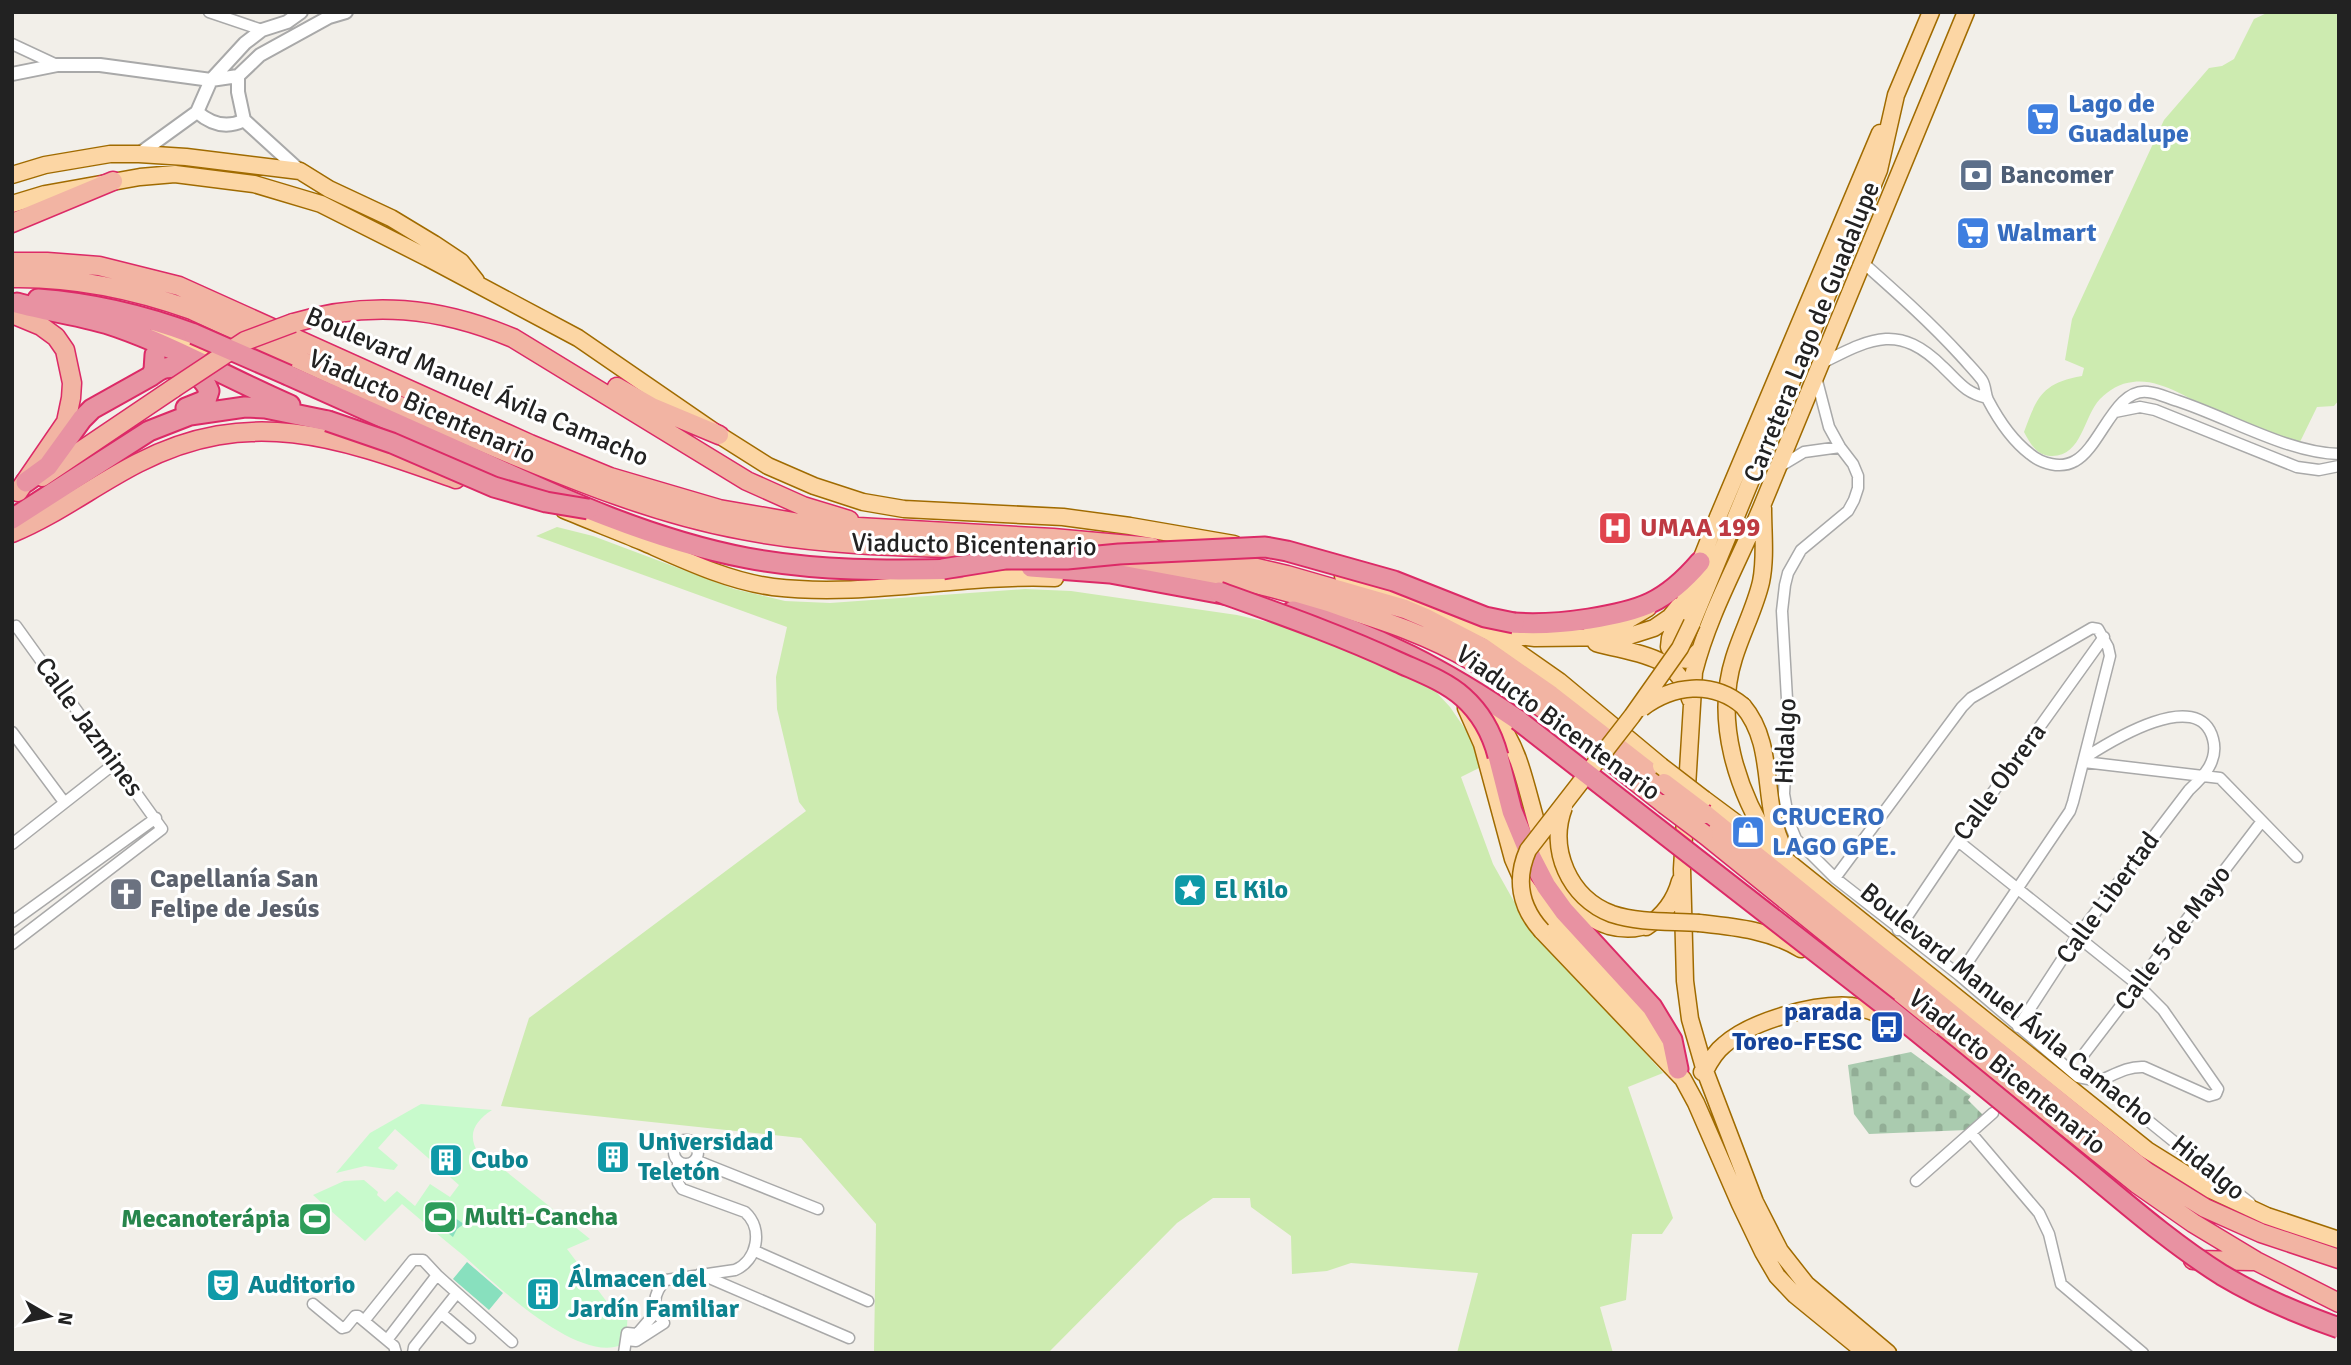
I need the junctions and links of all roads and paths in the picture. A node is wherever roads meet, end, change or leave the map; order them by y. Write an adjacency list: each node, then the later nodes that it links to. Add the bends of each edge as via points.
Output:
1 (209, 12): 6 (street)
2 (301, 12): 6 (street)
3 (346, 12): 10 (street, via 260,55)
4 (1931, 12): 12 (main road, Carretera Lago de Guadalupe)
5 (1966, 12): 21 (main road, Carretera Lago de Guadalupe)
6 (262, 30): 11 (street)
7 (12, 44): 8 (street)
8 (57, 65): 9 (street); 11 (street, via 116,65)
9 (12, 75)
10 (238, 76): 11 (street); 14 (street)
11 (211, 80): 13 (street)
12 (1896, 95): 48 (main road); 64 (main road, Carretera Lago de Guadalupe, bridge, via 1879,170 1692,623 1674,658)
13 (197, 112): 14 (street, via 219,124); 15 (street)
14 (244, 120): 16 (street)
15 (139, 154): 16 (main road); 17 (main road, via 97,156)
16 (300, 172): 24 (main road, via 437,246 461,262)
17 (12, 175)
18 (113, 181): 19 (main road); 20 (highway); 24 (main road, via 175,174 254,184 321,204)
19 (12, 204)
20 (12, 223)
21 (1861, 261): 30 (main road, Carretera Lago de Guadalupe); 32 (street, via 1933,324 1983,382)
22 (12, 262): 46 (highway, Boulevard Manuel Ávila Camacho, via 99,266 178,286 530,444 648,489 744,515)
23 (12, 278): 109 (highway, Boulevard Manuel Ávila Camacho, bridge, via 67,279 158,298 572,480 646,506 740,530 799,540 1057,551 1130,560 1284,590 1400,626 1472,661 1542,709 2137,1184)
24 (482, 288): 35 (main road, via 578,338)
25 (13, 305): 26 (highway); 28 (main road, via 81,307 122,315 154,325); 41 (highway, via 56,337 65,350 72,383 66,422); 43 (highway, Viaducto Bicentenario, bridge, via 62,301 163,323)
26 (112, 328): 28 (highway); 29 (highway)
27 (513, 338): 35 (highway, via 568,359 652,407); 41 (highway, bridge, via 439,313 399,309 326,313 293,323 245,341); 46 (highway, via 747,481 803,506)
28 (188, 352): 29 (highway); 34 (highway, via 241,384); 44 (main road, via 376,421)
29 (155, 355): 31 (highway)
30 (1817, 369): 32 (street, via 1853,347 1897,338 1928,352 1970,393); 36 (street, Hidalgo, via 1829,427); 40 (main road, Carretera Lago de Guadalupe)
31 (151, 376): 37 (highway, via 168,367 184,370 204,382 208,396 202,403 155,420); 41 (highway, via 93,409 48,466)
32 (1987, 398): 33 (street, via 2028,453 2057,465 2083,457)
33 (2115, 412): 38 (street, via 2133,392 2152,392 2298,448); 39 (street, via 2147,407 2297,467 2319,470)
34 (328, 421): 37 (highway, via 265,408 209,410 164,424); 43 (highway, bridge, via 494,487)
35 (719, 435): 57 (main road, via 768,466 863,502 904,509 1063,517 1221,541 1408,596)
36 (1840, 447): 40 (street, via 1804,452); 81 (street, Hidalgo, via 1858,476 1854,500 1794,561 1782,611 1788,695 1786,813 1796,839)
37 (118, 452): 45 (highway)
38 (2339, 454)
39 (2339, 466)
40 (1776, 469): 42 (main road, Carretera Lago de Guadalupe)
41 (19, 490)
42 (1763, 502): 60 (main road, Carretera Lago de Guadalupe); 77 (main road, via 1761,583 1734,657 1727,713 1739,776 1758,822)
43 (588, 509): 49 (highway, Viaducto Bicentenario, via 679,541 747,558 822,569)
44 (563, 510): 47 (highway, via 508,498 323,436 258,431 182,443); 61 (main road, via 693,565 772,587 872,588 1022,576 1083,579 1300,618 1388,650)
45 (12, 519)
46 (882, 530): 68 (highway, Boulevard Manuel Ávila Camacho, via 1155,548 1220,558 1405,609 1482,647)
47 (12, 533)
48 (1700, 562): 51 (main road); 52 (highway)
49 (943, 569): 50 (highway, Viaducto Bicentenario, bridge, via 1075,570); 56 (highway, bridge, via 1006,559 1265,547 1394,581)
50 (1219, 592): 85 (highway, bridge, via 1353,642 1452,688 1490,732 1531,858 1554,899); 92 (highway, Viaducto Bicentenario, bridge, via 1366,635 1471,688)
51 (1685, 596): 59 (main road, via 1670,617 1646,632); 60 (main road, via 1668,647 1681,661)
52 (1656, 601): 53 (highway, via 1625,613); 55 (main road, via 1629,621)
53 (1570, 622): 55 (highway); 56 (highway)
54 (14, 627): 67 (street, Calle Jazmines)
55 (1609, 627): 56 (main road)
56 (1510, 629): 57 (main road); 59 (main road, via 1535,638)
57 (1489, 632): 68 (main road, via 1559,681)
58 (2104, 637): 66 (street, via 2110,656); 75 (street, Calle Obrera); 81 (street, via 2092,628 1971,698)
59 (1584, 639): 63 (main road, via 1668,664 1687,688)
60 (1699, 651): 63 (main road, Carretera Lago de Guadalupe)
61 (1446, 679): 62 (main road); 96 (main road, via 1478,732 1524,884 1655,1031)
62 (1488, 705): 79 (main road, via 1653,832); 84 (main road, via 1514,750 1553,872 1564,892 1579,909 1604,924 1633,929)
63 (1692, 712): 79 (main road, Carretera Lago de Guadalupe)
64 (1632, 716): 70 (main road, Carretera Lago de Guadalupe, bridge); 80 (main road, bridge, via 1657,698 1687,688 1713,689 1743,706 1761,740 1776,830)
65 (12, 732): 71 (street)
66 (2085, 759): 69 (street); 69 (street, via 2140,726 2191,716 2213,737 2213,755); 82 (street, via 2070,811)
67 (114, 764): 71 (street); 73 (street, Calle Jazmines)
68 (1663, 775): 72 (highway, Boulevard Manuel Ávila Camacho, bridge)
69 (2205, 775): 74 (street, via 2223,780); 87 (street, Calle Libertad)
70 (1566, 801): 89 (main road, bridge, via 1558,831 1566,872 1584,897 1602,909 1623,917 1757,930); 96 (main road, Carretera Lago de Guadalupe, bridge, via 1533,842 1522,867 1525,905 1542,930)
71 (64, 802): 76 (street)
72 (1705, 807): 77 (main road, Boulevard Manuel Ávila Camacho); 107 (highway, Boulevard Manuel Ávila Camacho, via 2147,1172 2205,1208)
73 (156, 818): 83 (street); 88 (street, Calle Jazmines, via 162,829)
74 (2262, 821): 78 (street); 91 (street, Calle 5 de Mayo)
75 (1958, 841): 82 (street); 86 (street, Calle Obrera)
76 (12, 844)
77 (1778, 854): 80 (main road, Boulevard Manuel Ávila Camacho)
78 (2297, 857)
79 (1691, 869): 84 (main road, via 1671,903); 89 (main road); 95 (main road, Carretera Lago de Guadalupe, via 1685,981)
80 (1799, 871): 104 (main road, Boulevard Manuel Ávila Camacho, via 2147,1150 2211,1190)
81 (1835, 878): 86 (street, Hidalgo)
82 (2018, 888): 87 (street); 90 (street)
83 (12, 922)
84 (1651, 923): 85 (main road, via 1618,935)
85 (1580, 927): 96 (highway, via 1662,1022)
86 (1898, 930): 90 (street, Hidalgo)
87 (2076, 938): 91 (street); 93 (street, Calle Libertad)
88 (12, 944)
89 (1801, 948): 92 (main road)
90 (1959, 975): 93 (street, Hidalgo)
91 (2138, 985): 94 (street, Calle 5 de Mayo); 97 (street, via 2163,1010 2216,1085 2216,1094 2209,1096 2144,1067 2128,1068)
92 (1888, 1013): 95 (main road, via 1840,1006 1782,1017 1728,1042); 108 (main road); 121 (highway, Viaducto Bicentenario, bridge, via 2190,1253 2261,1296)
93 (2018, 1027): 97 (street, Hidalgo, via 2078,1077)
94 (2084, 1054)
95 (1705, 1071): 96 (main road); 110 (main road, Carretera Lago de Guadalupe, via 1755,1202 1780,1251)
96 (1681, 1074): 110 (main road, Carretera Lago de Guadalupe, via 1762,1252)
97 (2099, 1081): 104 (street, Hidalgo)
98 (1993, 1113): 99 (street)
99 (1971, 1133): 102 (street); 134 (street, via 2039,1213 2049,1234 2060,1284)
100 (695, 1160): 101 (street, via 687,1164); 101 (street, via 696,1147 685,1141 675,1149); 103 (street)
101 (678, 1161): 106 (street, via 682,1189 751,1217)
102 (1916, 1181)
103 (818, 1209)
104 (2266, 1216): 105 (main road, Boulevard Manuel Ávila Camacho)
105 (2339, 1240)
106 (755, 1251): 111 (street, via 735,1270); 115 (street)
107 (2339, 1259)
108 (2189, 1260): 109 (highway); 122 (main road, via 2257,1301)
109 (2256, 1261): 116 (highway, Boulevard Manuel Ávila Camacho)
110 (1784, 1271): 113 (main road, Carretera Lago de Guadalupe)
111 (699, 1274): 118 (street, via 666,1280 657,1293); 125 (street)
112 (437, 1275): 114 (street); 120 (street, via 423,1260 413,1260); 126 (street)
113 (1800, 1290): 132 (main road, Carretera Lago de Guadalupe); 133 (main road, Carretera Lago de Guadalupe)
114 (457, 1293): 119 (street); 127 (street)
115 (868, 1301)
116 (2339, 1303)
117 (313, 1304): 120 (street, via 342,1328 357,1316)
118 (656, 1312): 124 (street); 124 (street, via 664,1323)
119 (442, 1314): 123 (street); 129 (street)
120 (364, 1321): 126 (street)
121 (2339, 1328)
122 (2339, 1335)
123 (470, 1338)
124 (633, 1338): 130 (street); 131 (street)
125 (849, 1338)
126 (387, 1340): 128 (street)
127 (512, 1342)
128 (396, 1353)
129 (413, 1353)
130 (624, 1353)
131 (635, 1353)
132 (1866, 1353)
133 (1888, 1353)
134 (2143, 1353)

